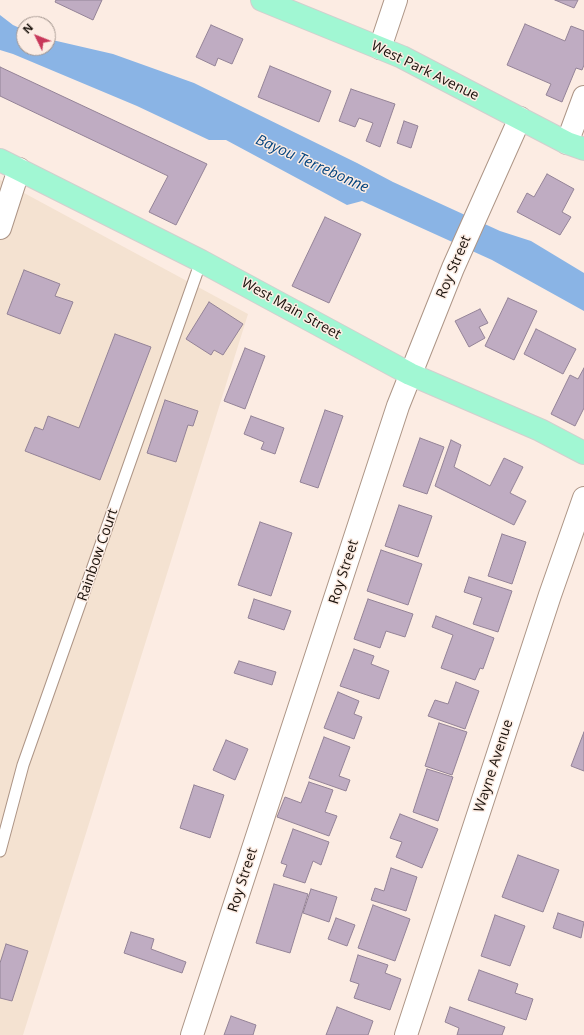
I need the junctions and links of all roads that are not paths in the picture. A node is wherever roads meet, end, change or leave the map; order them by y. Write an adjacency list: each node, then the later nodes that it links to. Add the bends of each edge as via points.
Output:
1 (262, 0): 3 (main road, West Park Avenue)
2 (396, 0): 3 (street)
3 (380, 48): 5 (main road, West Park Avenue)
4 (584, 97): 6 (street)
5 (520, 118): 6 (main road, West Park Avenue); 10 (street, Roy Street, via 485,192)
6 (575, 146)
7 (9, 164): 8 (street); 9 (main road, West Main Street)
8 (0, 228)
9 (201, 261): 10 (main road, West Main Street); 13 (lane, Rainbow Court, via 23,765)
10 (410, 374): 11 (main road, West Main Street, via 540,430); 14 (street, Roy Street)
11 (584, 453)
12 (584, 498): 15 (street, Wayne Avenue)
13 (0, 851)
14 (192, 1035)
15 (406, 1035)

